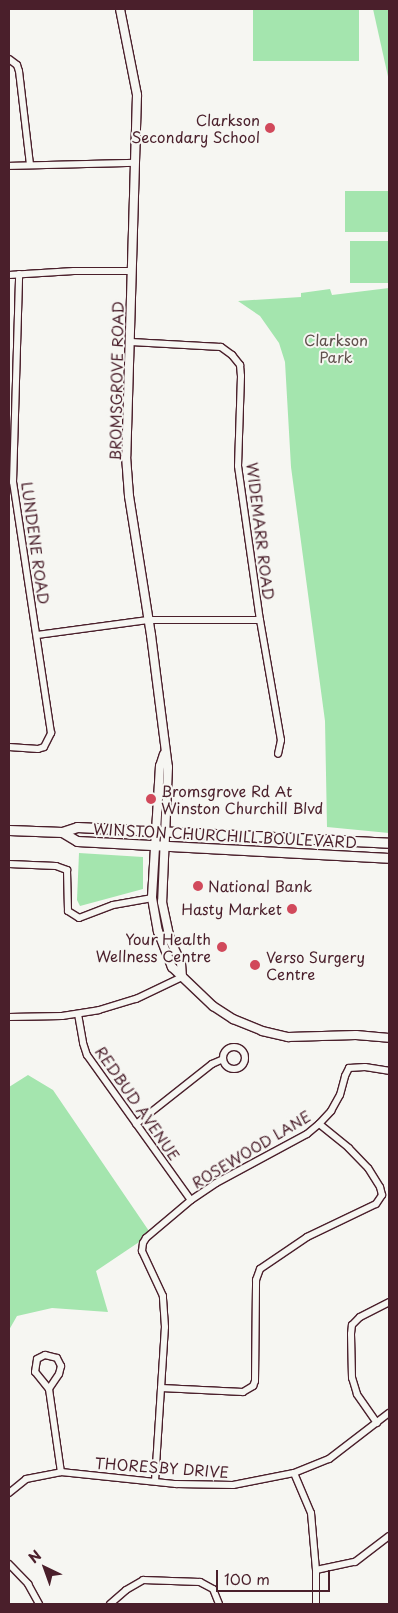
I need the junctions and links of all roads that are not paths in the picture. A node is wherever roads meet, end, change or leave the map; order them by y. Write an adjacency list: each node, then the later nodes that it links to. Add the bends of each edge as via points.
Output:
1 (120, 9): 3 (street, BROMSGROVE ROAD, via 137,95)
2 (9, 59): 4 (street, via 19,71)
3 (134, 163): 4 (street); 6 (street, BROMSGROVE ROAD)
4 (30, 164): 5 (street)
5 (9, 166)
6 (132, 271): 7 (street); 9 (street, BROMSGROVE ROAD)
7 (19, 274): 8 (street); 10 (street, LUNDENE ROAD)
8 (9, 275)
9 (131, 342): 11 (street, BROMSGROVE ROAD, via 126,456); 12 (street, WIDEMARR ROAD, via 221,347 240,365 238,466)
10 (12, 387): 13 (street, LUNDENE ROAD, via 14,494)
11 (148, 620): 12 (street); 13 (street); 17 (street, BROMSGROVE ROAD, via 168,768)
12 (260, 620): 15 (street, WIDEMARR ROAD, via 280,740)
13 (37, 635): 14 (street, LUNDENE ROAD, via 51,733 44,747)
14 (9, 747)
15 (278, 754)
16 (9, 830): 18 (main road, WINSTON CHURCHILL BOULEVARD)
17 (161, 831): 18 (main road, WINSTON CHURCHILL BOULEVARD, via 77,827); 19 (main road, WINSTON CHURCHILL BOULEVARD); 20 (street, BROMSGROVE ROAD)
18 (62, 832): 20 (main road, WINSTON CHURCHILL BOULEVARD, via 77,841)
19 (389, 843)
20 (160, 846): 21 (main road, WINSTON CHURCHILL BOULEVARD); 23 (street); 24 (street, via 162,902 170,940 181,963)
21 (389, 858)
22 (9, 864): 23 (street, via 56,866 67,870 68,911 79,918 113,905)
23 (152, 898): 24 (street, via 161,940 172,967)
24 (182, 977): 25 (street, via 136,999); 27 (street, via 213,1006 262,1031 288,1037 356,1035)
25 (78, 1014): 26 (street); 30 (street, REDBUD AVENUE, via 87,1054)
26 (9, 1017)
27 (389, 1038)
28 (223, 1059): 30 (street, via 212,1064)
29 (389, 1071): 31 (street, ROSEWOOD LANE, via 349,1068 340,1095)
30 (136, 1124): 32 (street, REDBUD AVENUE)
31 (319, 1124): 32 (street, ROSEWOOD LANE); 34 (street, via 368,1168 382,1195 376,1204 307,1237 260,1269 256,1280 253,1386 243,1392)
32 (191, 1200): 34 (street, ROSEWOOD LANE, via 143,1243 142,1251 163,1296)
33 (389, 1302): 37 (street, via 360,1317 352,1324 351,1334 352,1378 356,1394)
34 (161, 1388): 40 (street, ROSEWOOD LANE)
35 (49, 1390): 35 (street, via 61,1366 53,1356 44,1355 35,1363 35,1372); 38 (street)
36 (389, 1413): 37 (street, THORESBY DRIVE)
37 (377, 1423): 39 (street, THORESBY DRIVE, via 329,1459)
38 (61, 1472): 40 (street, THORESBY DRIVE); 41 (street, THORESBY DRIVE, via 26,1480)
39 (294, 1473): 40 (street, THORESBY DRIVE, via 233,1485); 44 (street, via 311,1513)
40 (155, 1482)
41 (9, 1493)
42 (389, 1536): 44 (street, via 355,1562)
43 (9, 1565): 45 (street, via 28,1584)
44 (316, 1570): 48 (street)
45 (39, 1604)
46 (110, 1604): 47 (street, via 143,1580 200,1582 213,1589)
47 (220, 1604)
48 (316, 1604)

